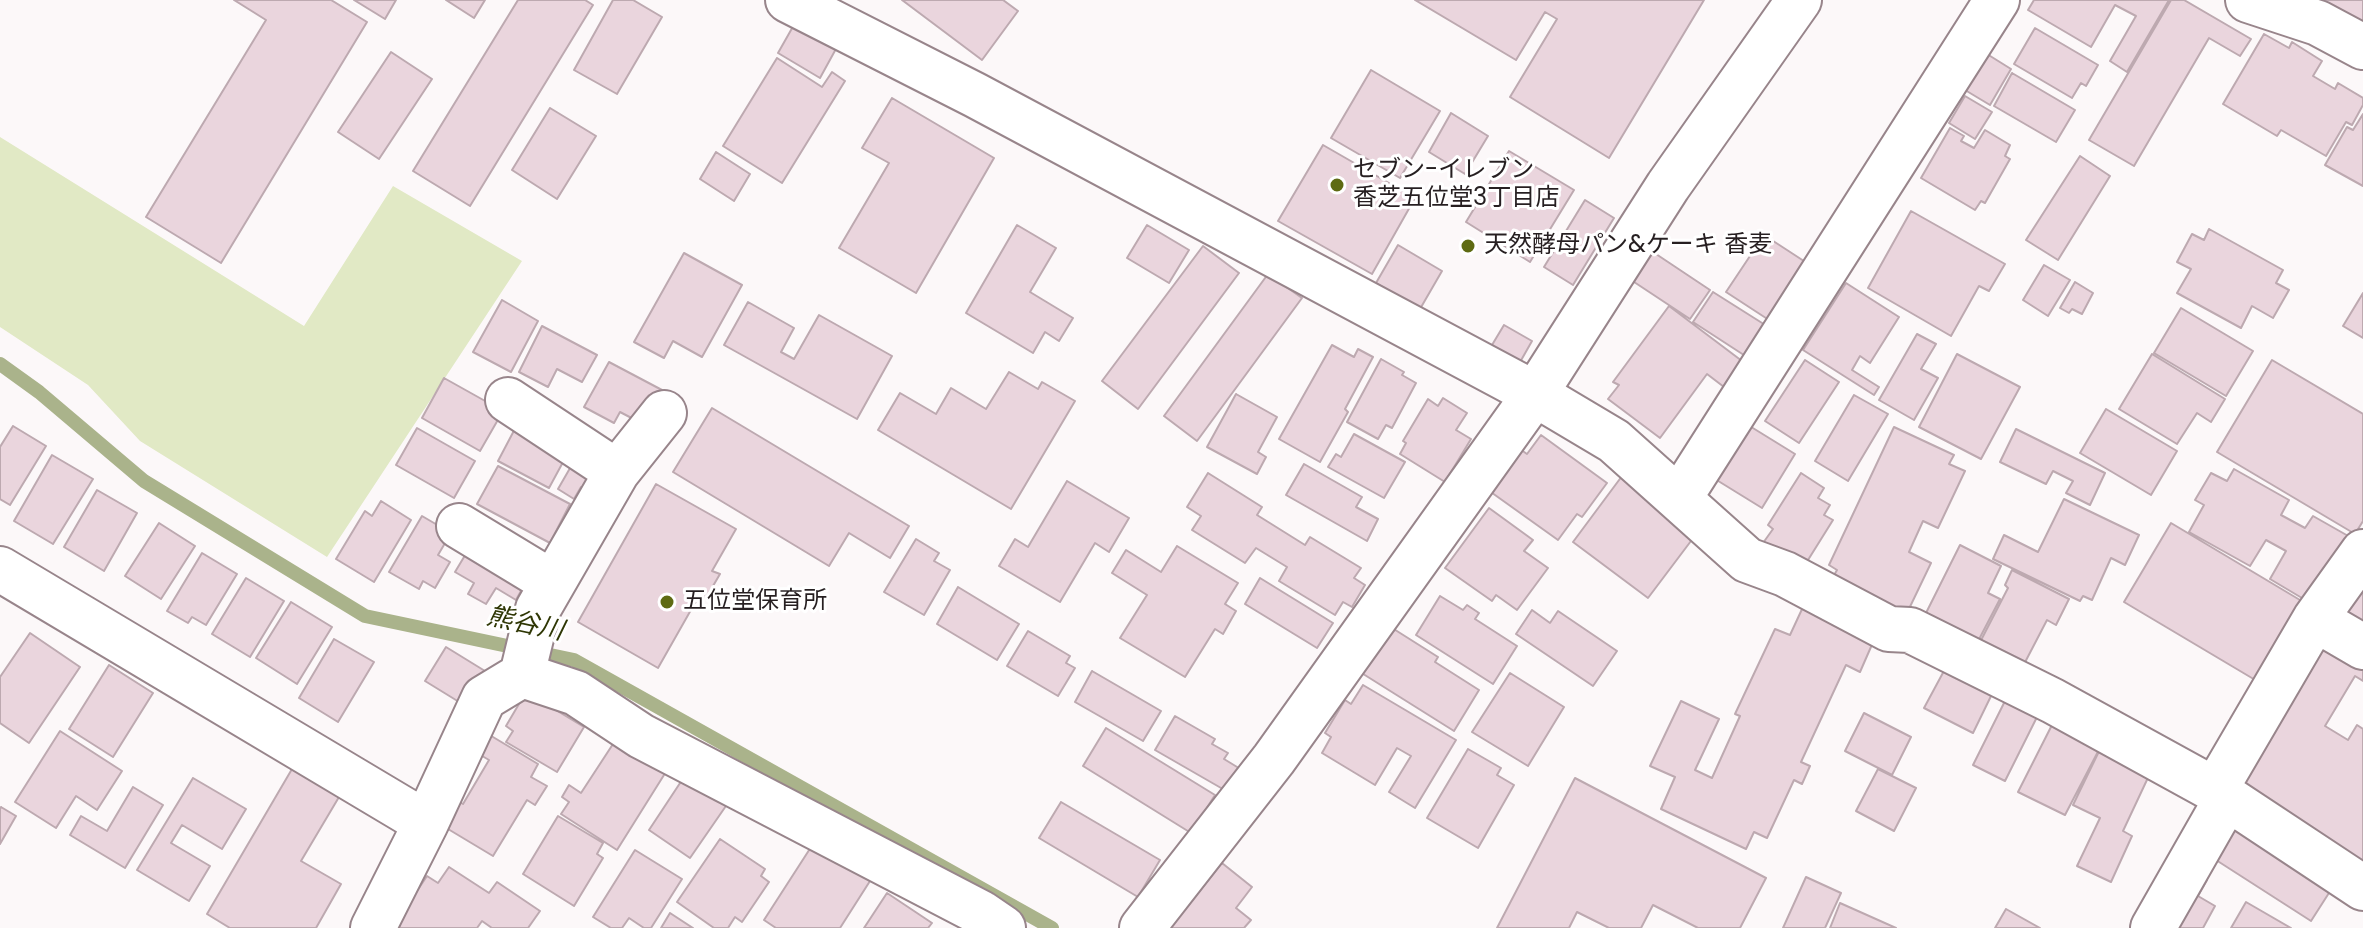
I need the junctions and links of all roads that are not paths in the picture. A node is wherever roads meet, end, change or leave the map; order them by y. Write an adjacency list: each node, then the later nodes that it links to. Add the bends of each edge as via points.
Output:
1 (788, 0): 6 (street)
2 (1799, 0): 6 (street, via 1668,186)
3 (1997, 0): 10 (street)
4 (2248, 0): 5 (street, via 2318,23)
5 (2363, 47)
6 (1535, 394): 10 (street, via 1614,441); 23 (street, via 1274,759)
7 (508, 400): 9 (street)
8 (664, 413): 9 (street)
9 (617, 472): 14 (street)
10 (1680, 497): 18 (street, via 1747,560 1785,574 1889,629 1910,630 2053,701)
11 (459, 526): 14 (street)
12 (2363, 552): 15 (street)
13 (0, 569): 19 (street)
14 (546, 596): 17 (street)
15 (2315, 619): 16 (street); 18 (street)
16 (2363, 647)
17 (522, 675): 19 (street, via 484,698); 22 (street, via 576,693 641,736)
18 (2220, 795): 20 (street); 24 (street)
19 (426, 823): 21 (street)
20 (2363, 888)
21 (373, 928)
22 (1003, 928)
23 (1142, 928)
24 (2153, 928)

